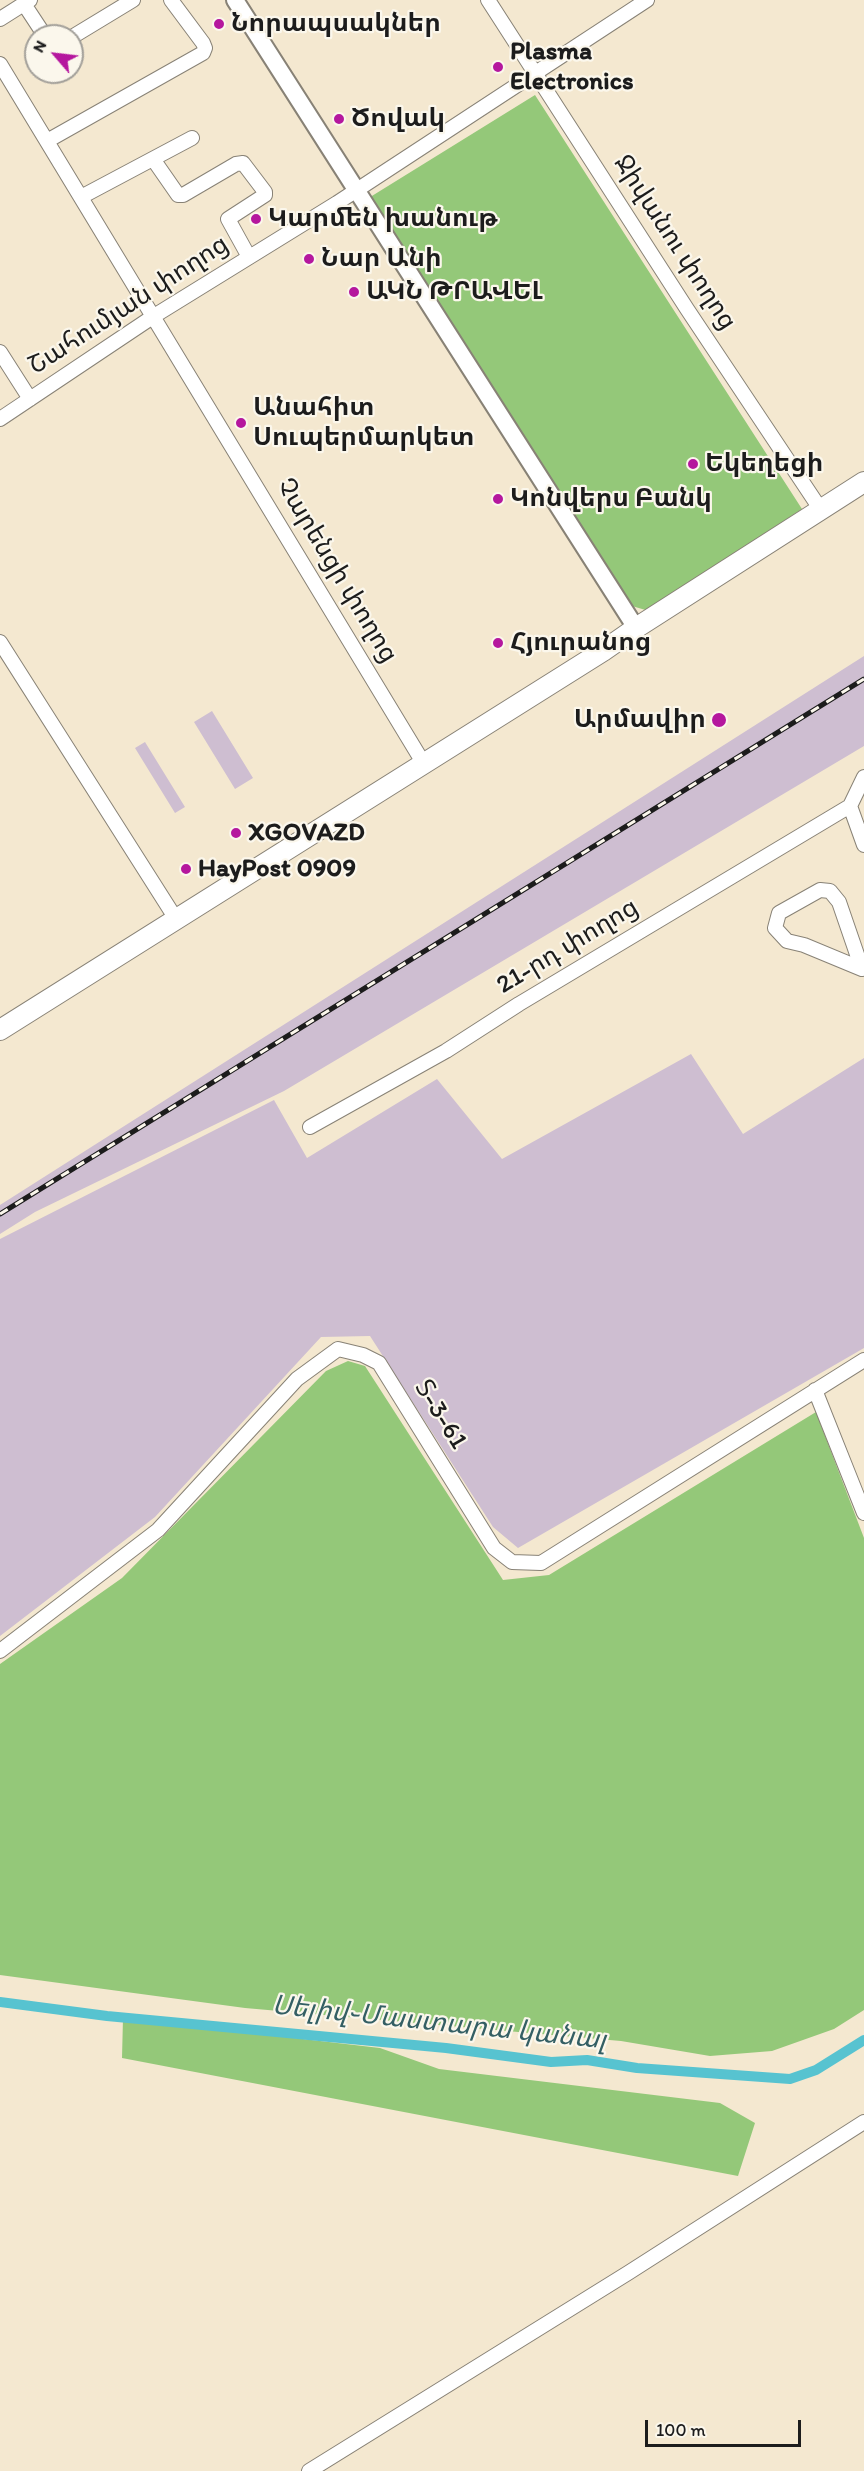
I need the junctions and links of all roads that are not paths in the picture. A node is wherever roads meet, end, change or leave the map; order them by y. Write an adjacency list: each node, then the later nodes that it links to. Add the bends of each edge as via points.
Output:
1 (134, 0): 9 (street)
2 (171, 0): 13 (street, via 203,43 203,53)
3 (235, 0): 15 (main road)
4 (488, 0): 11 (street, Ջիվանու փողոց)
5 (647, 0): 11 (street, Շահումյան փողոց)
6 (27, 2): 7 (street); 8 (street)
7 (0, 19)
8 (39, 24)
9 (84, 30)
10 (0, 64): 13 (street, Չարենցի փողոց)
11 (535, 72): 15 (street, Շահումյան փողոց); 23 (street, Ջիվանու փողոց)
12 (192, 138): 14 (street)
13 (47, 141): 16 (street, Չարենցի փողոց)
14 (153, 159): 16 (street); 17 (street, via 178,195 243,163 265,192 228,219)
15 (355, 190): 17 (street, Շահումյան փողոց); 24 (main road)
16 (81, 196): 18 (street, Չարենցի փողոց)
17 (249, 257): 18 (street, Շահումյան փողոց)
18 (153, 316): 20 (street, Շահումյան փողոց); 26 (street, Չարենցի փողոց)
19 (0, 352): 20 (street)
20 (30, 399): 21 (street, Շահումյան փողոց)
21 (0, 419)
22 (864, 482): 23 (highway)
23 (821, 510): 24 (highway)
24 (636, 628): 26 (highway)
25 (0, 642): 30 (street)
26 (424, 764): 30 (highway)
27 (864, 777): 28 (street)
28 (850, 806): 29 (street); 33 (street, 21-րդ փողոց, via 446,1051)
29 (864, 845)
30 (176, 919): 32 (highway)
31 (863, 968): 31 (street, via 787,941 776,928 779,913 820,890 830,891 839,902)
32 (0, 1030)
33 (310, 1127)
34 (864, 1360): 35 (street, Տ-3-61 / Տ-3-61)
35 (815, 1390): 36 (street); 37 (street, Տ-3-61 / Տ-3-61, via 541,1563 512,1562 494,1548 380,1363 363,1354 338,1349 297,1379 158,1530)
36 (864, 1513)
37 (0, 1651)
38 (864, 2122): 39 (street)
39 (309, 2471)

